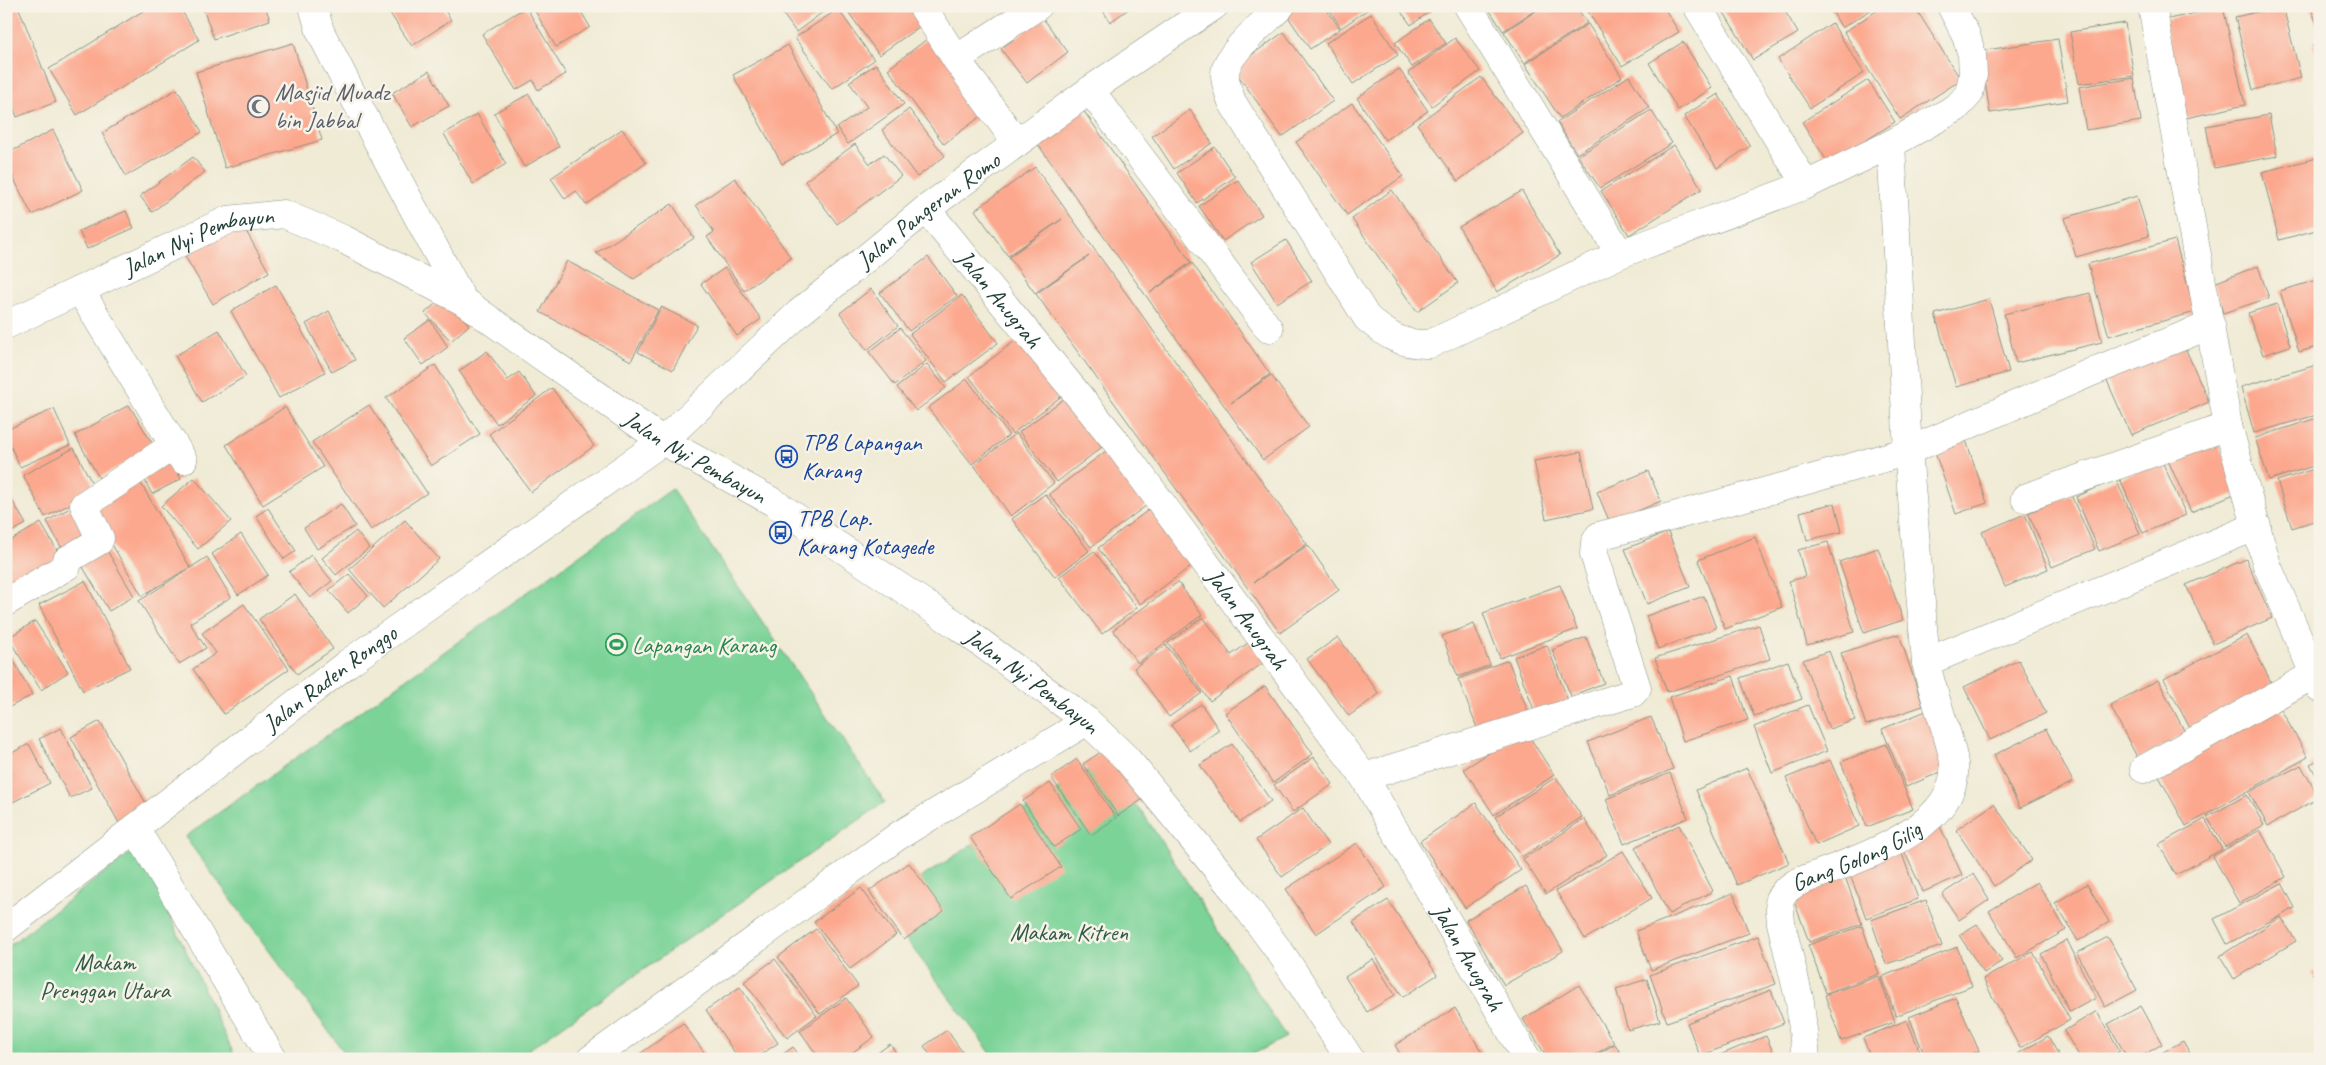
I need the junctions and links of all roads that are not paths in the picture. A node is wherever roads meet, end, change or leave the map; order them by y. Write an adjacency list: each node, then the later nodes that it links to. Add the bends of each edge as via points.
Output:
1 (313, 6): 18 (street, via 320,31 350,90)
2 (922, 6): 10 (street)
3 (1038, 6): 10 (street)
4 (1214, 6): 11 (street, Jalan Pangeran Romo)
5 (1281, 6): 16 (street, via 1228,62 1224,74 1226,87 1232,102 1367,318 1386,335 1413,345 1430,344)
6 (1468, 6): 16 (street)
7 (1697, 6): 14 (street)
8 (1951, 6): 13 (street, via 1972,54 1973,75 1969,94 1956,108)
9 (2152, 6): 20 (street)
10 (956, 59): 12 (street)
11 (1090, 90): 12 (street, Jalan Pangeran Romo); 21 (street)
12 (1016, 142): 15 (street, Jalan Pangeran Romo)
13 (1891, 144): 14 (street); 24 (street)
14 (1806, 185): 16 (street)
15 (926, 209): 23 (street, Jalan Pangeran Romo, via 799,313); 32 (street, Jalan Anugrah, via 1114,439)
16 (1620, 254)
17 (80, 290): 18 (street, Jalan Nyi Pembayun, via 228,220 284,214 343,239); 19 (street, Jalan Nyi Pembayun); 27 (street, via 179,453 84,505 99,541 67,560 67,566)
18 (463, 301): 23 (street, Jalan Nyi Pembayun)
19 (6, 325)
20 (2211, 325): 22 (street); 24 (street)
21 (1268, 329)
22 (2228, 426): 25 (street); 26 (street)
23 (662, 441): 30 (street, Jalan Nyi Pembayun, via 773,502 958,626); 33 (street, Jalan Raden Ronggo, via 348,663)
24 (1908, 451): 28 (street); 32 (street, via 1599,536 1594,554 1636,688 1633,693)
25 (2025, 498)
26 (2257, 526): 28 (street); 29 (street, via 2267,565)
27 (6, 602)
28 (1926, 662): 39 (street, Gang Golong Gilig, via 1953,758 1954,776 1950,792 1939,810 1920,828 1897,841 1796,883 1779,899 1781,923 1800,1002)
29 (2317, 682): 31 (street)
30 (1087, 721): 36 (street, via 898,836); 37 (street, Jalan Nyi Pembayun, via 1132,765 1235,891 1285,959)
31 (2144, 769)
32 (1364, 777): 38 (street, Jalan Anugrah)
33 (135, 828): 34 (street, Jalan Raden Ronggo); 35 (street)
34 (6, 928)
35 (273, 1059)
36 (590, 1059)
37 (1350, 1059)
38 (1527, 1059)
39 (1806, 1059)

